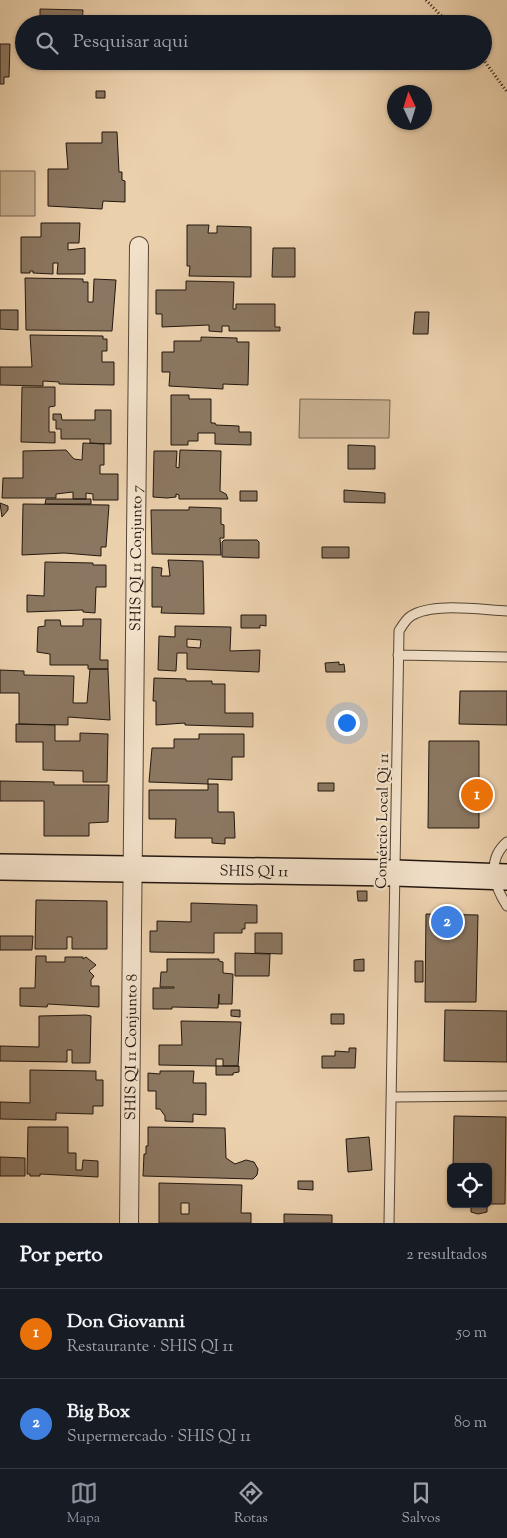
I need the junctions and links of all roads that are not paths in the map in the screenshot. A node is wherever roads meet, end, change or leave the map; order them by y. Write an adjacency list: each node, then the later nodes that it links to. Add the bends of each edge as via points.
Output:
1 (139, 246): 7 (street, SHIS QI 11 Conjunto 7)
2 (507, 611): 3 (lane, Comércio Local Qi 11, via 438,608 421,611 409,617 399,631)
3 (398, 655): 4 (lane); 8 (lane, Comércio Local Qi 11)
4 (507, 657)
5 (507, 842): 9 (lane, via 499,848)
6 (0, 867): 7 (street, SHIS QI 11)
7 (133, 870): 8 (street, SHIS QI 11); 13 (street, SHIS QI 11 Conjunto 8)
8 (395, 873): 9 (street, SHIS QI 11); 12 (lane, Comércio Local Qi 11)
9 (500, 877): 10 (lane)
10 (507, 906)
11 (507, 1096): 12 (lane)
12 (392, 1098): 14 (lane, Comércio Local Qi 11)
13 (129, 1223)
14 (389, 1223)

